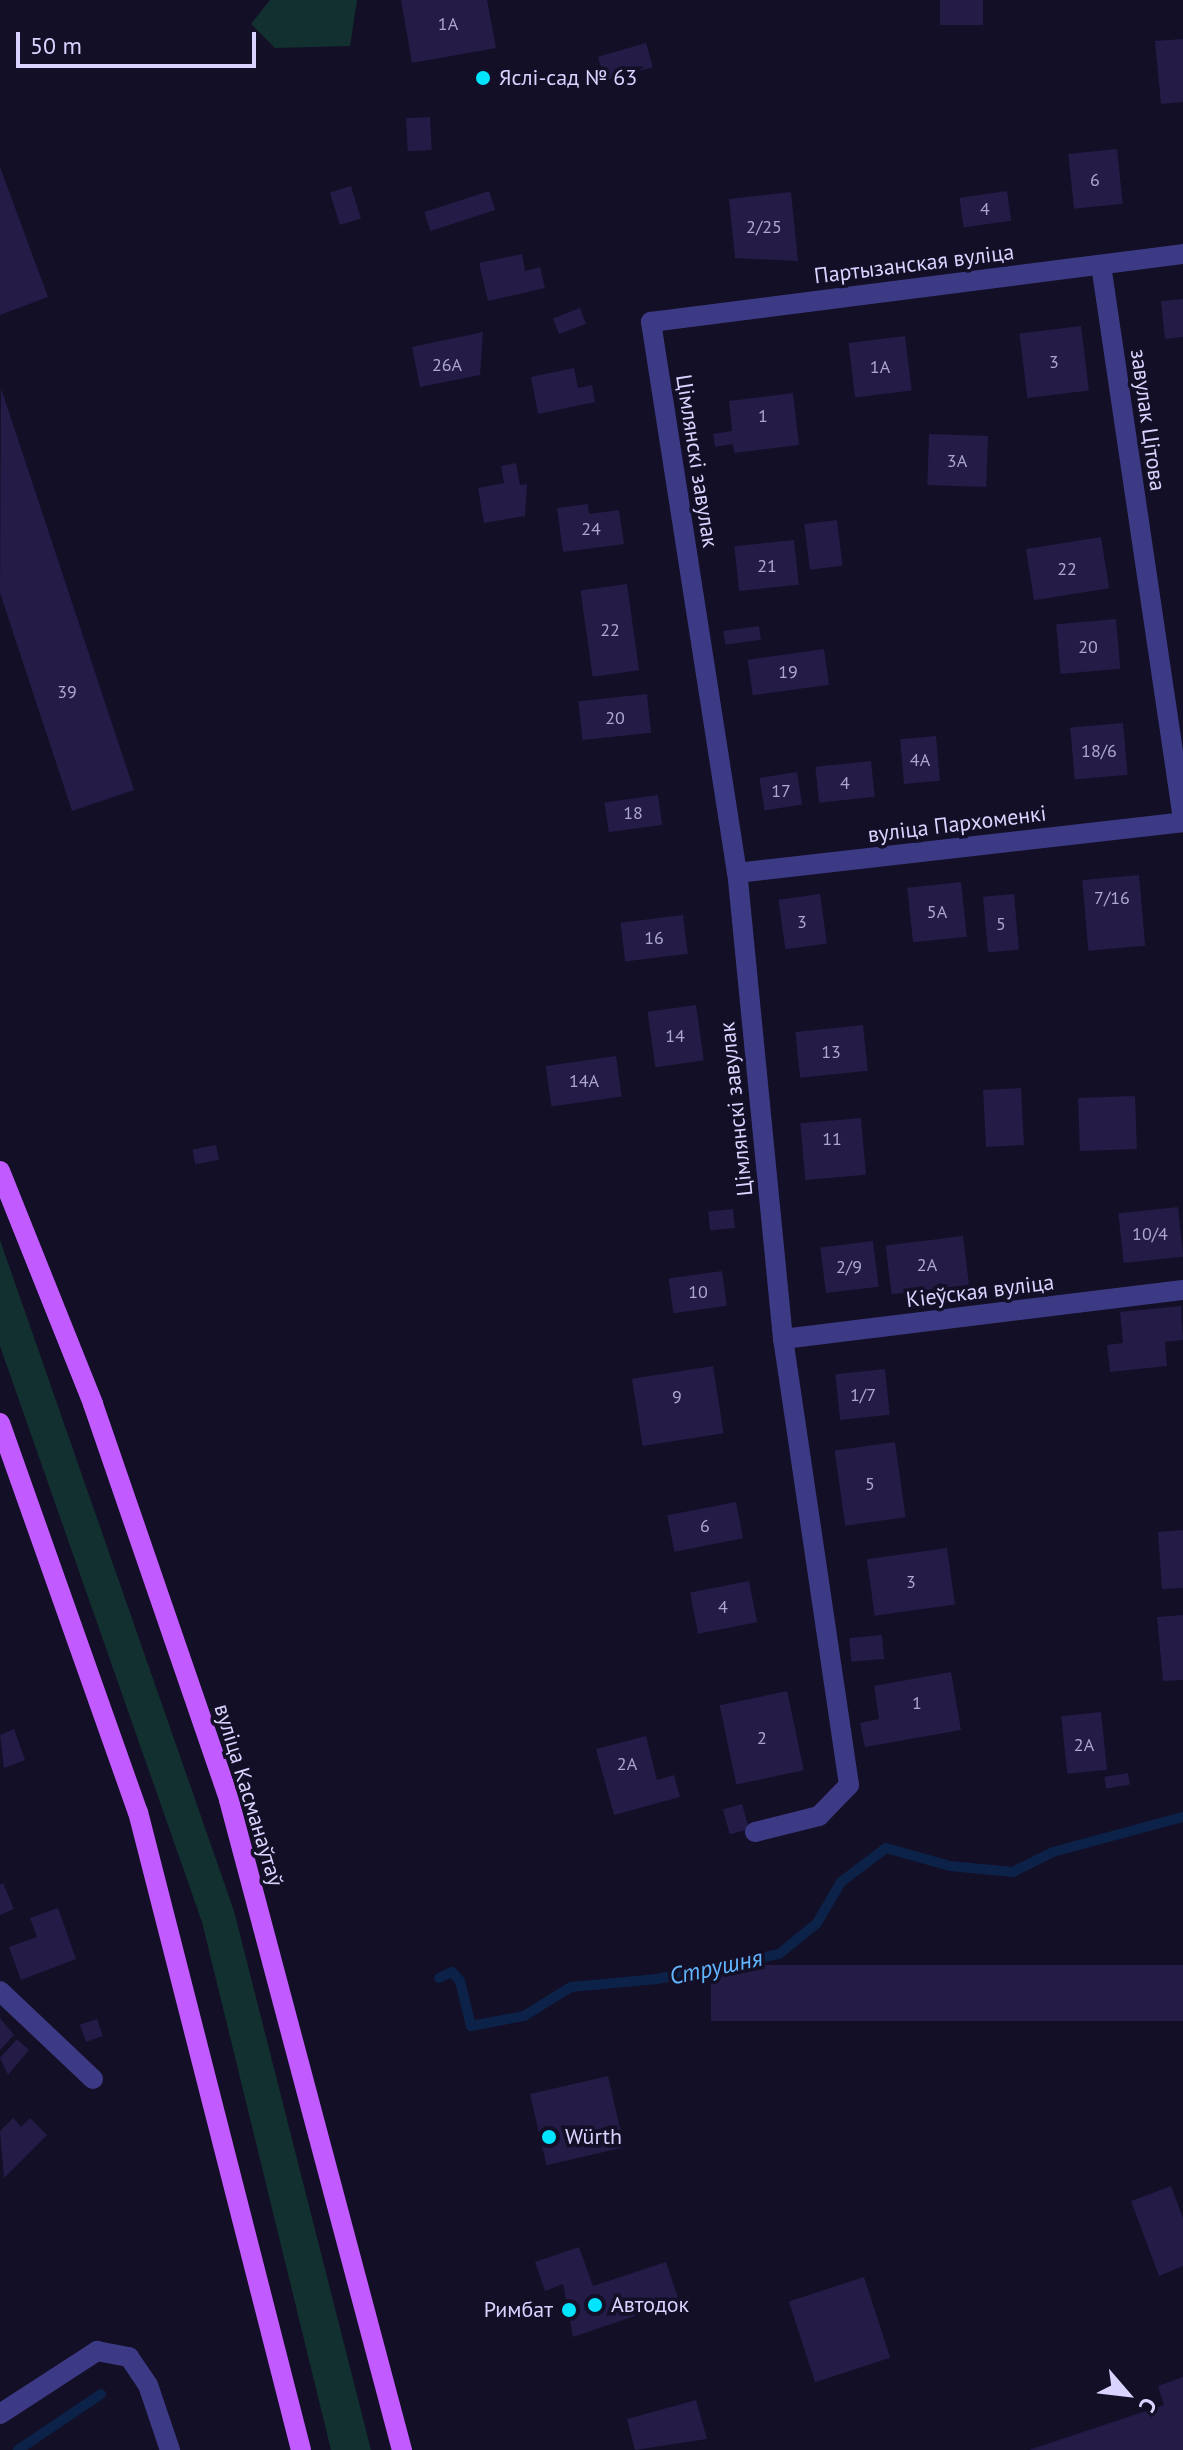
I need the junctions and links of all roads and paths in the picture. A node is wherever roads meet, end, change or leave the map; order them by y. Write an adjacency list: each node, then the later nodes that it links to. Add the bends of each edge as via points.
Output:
1 (1183, 254): 2 (street, Партызанская вуліца)
2 (1101, 265): 3 (street, Партызанская вуліца); 4 (street, завулак Цітова)
3 (651, 322): 5 (street, Цімлянскі завулак)
4 (1183, 821): 5 (street, вуліца Пархоменкі)
5 (737, 873): 8 (street, Цімлянскі завулак)
6 (0, 1171): 16 (main road, вуліца Касманаўтаў, via 93,1404 229,1800)
7 (1183, 1290): 8 (street, Кіеўская вуліца)
8 (783, 1339): 10 (street, Цімлянскі завулак, via 849,1785 819,1816)
9 (0, 1423): 15 (main road, via 138,1812)
10 (755, 1832)
11 (0, 1991): 12 (street)
12 (93, 2079)
13 (0, 2414): 14 (street, via 97,2351 129,2357)
14 (170, 2450)
15 (301, 2450)
16 (402, 2450)

